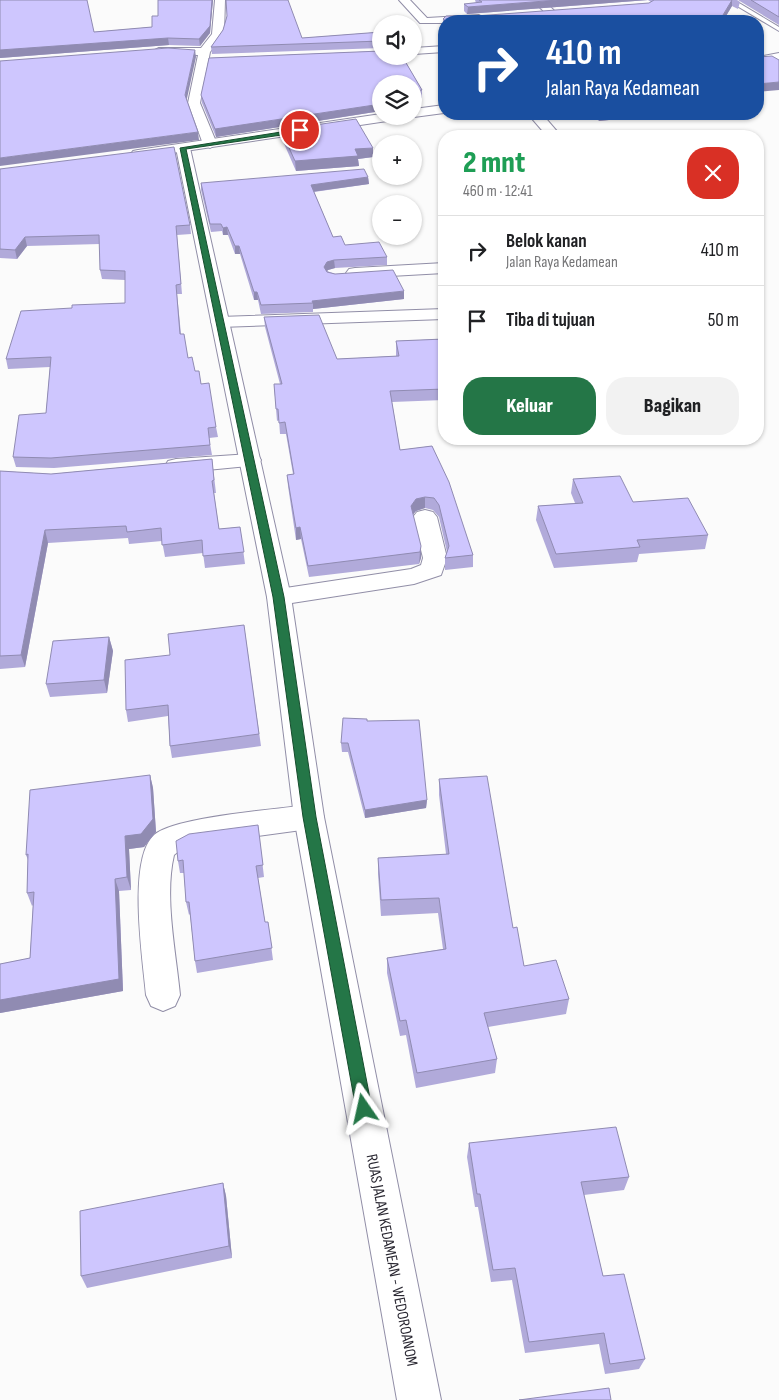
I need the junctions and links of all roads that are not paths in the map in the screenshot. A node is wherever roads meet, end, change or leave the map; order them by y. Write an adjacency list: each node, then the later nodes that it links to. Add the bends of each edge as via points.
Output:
1 (220, 0): 16 (main road, via 218,34)
2 (404, 0): 11 (main road, via 420,20)
3 (537, 0): 6 (main road)
4 (730, 0): 9 (lane)
5 (567, 11): 6 (main road)
6 (550, 12): 7 (main road); 8 (main road)
7 (531, 14)
8 (553, 15)
9 (755, 15)
10 (764, 20): 12 (lane)
11 (438, 21)
12 (779, 29)
13 (438, 49): 14 (main road)
14 (422, 50)
15 (151, 51): 16 (main road, via 180,50)
16 (206, 57): 24 (main road, RUAS JALAN KEDAMEAN - WEDOROANOM, via 194,103)
17 (779, 57): 18 (main road)
18 (764, 59)
19 (438, 110): 20 (main road)
20 (422, 112)
21 (372, 119): 24 (main road)
22 (540, 120): 23 (main road)
23 (549, 130)
24 (197, 146): 25 (main road); 29 (main road, RUAS JALAN KEDAMEAN - WEDOROANOM)
25 (125, 156)
26 (438, 268): 27 (main road)
27 (335, 275)
28 (438, 314): 29 (main road)
29 (220, 322): 30 (main road, RUAS JALAN KEDAMEAN - WEDOROANOM)
30 (250, 460): 31 (main road); 33 (main road, RUAS JALAN KEDAMEAN - WEDOROANOM)
31 (152, 468)
32 (425, 517): 33 (main road, via 435,558 432,570 414,576)
33 (279, 597): 34 (main road, RUAS JALAN KEDAMEAN - WEDOROANOM)
34 (310, 817): 35 (main road, via 191,833 166,843 159,852 154,873); 36 (main road, RUAS JALAN KEDAMEAN - WEDOROANOM)
35 (163, 995)
36 (419, 1400)

